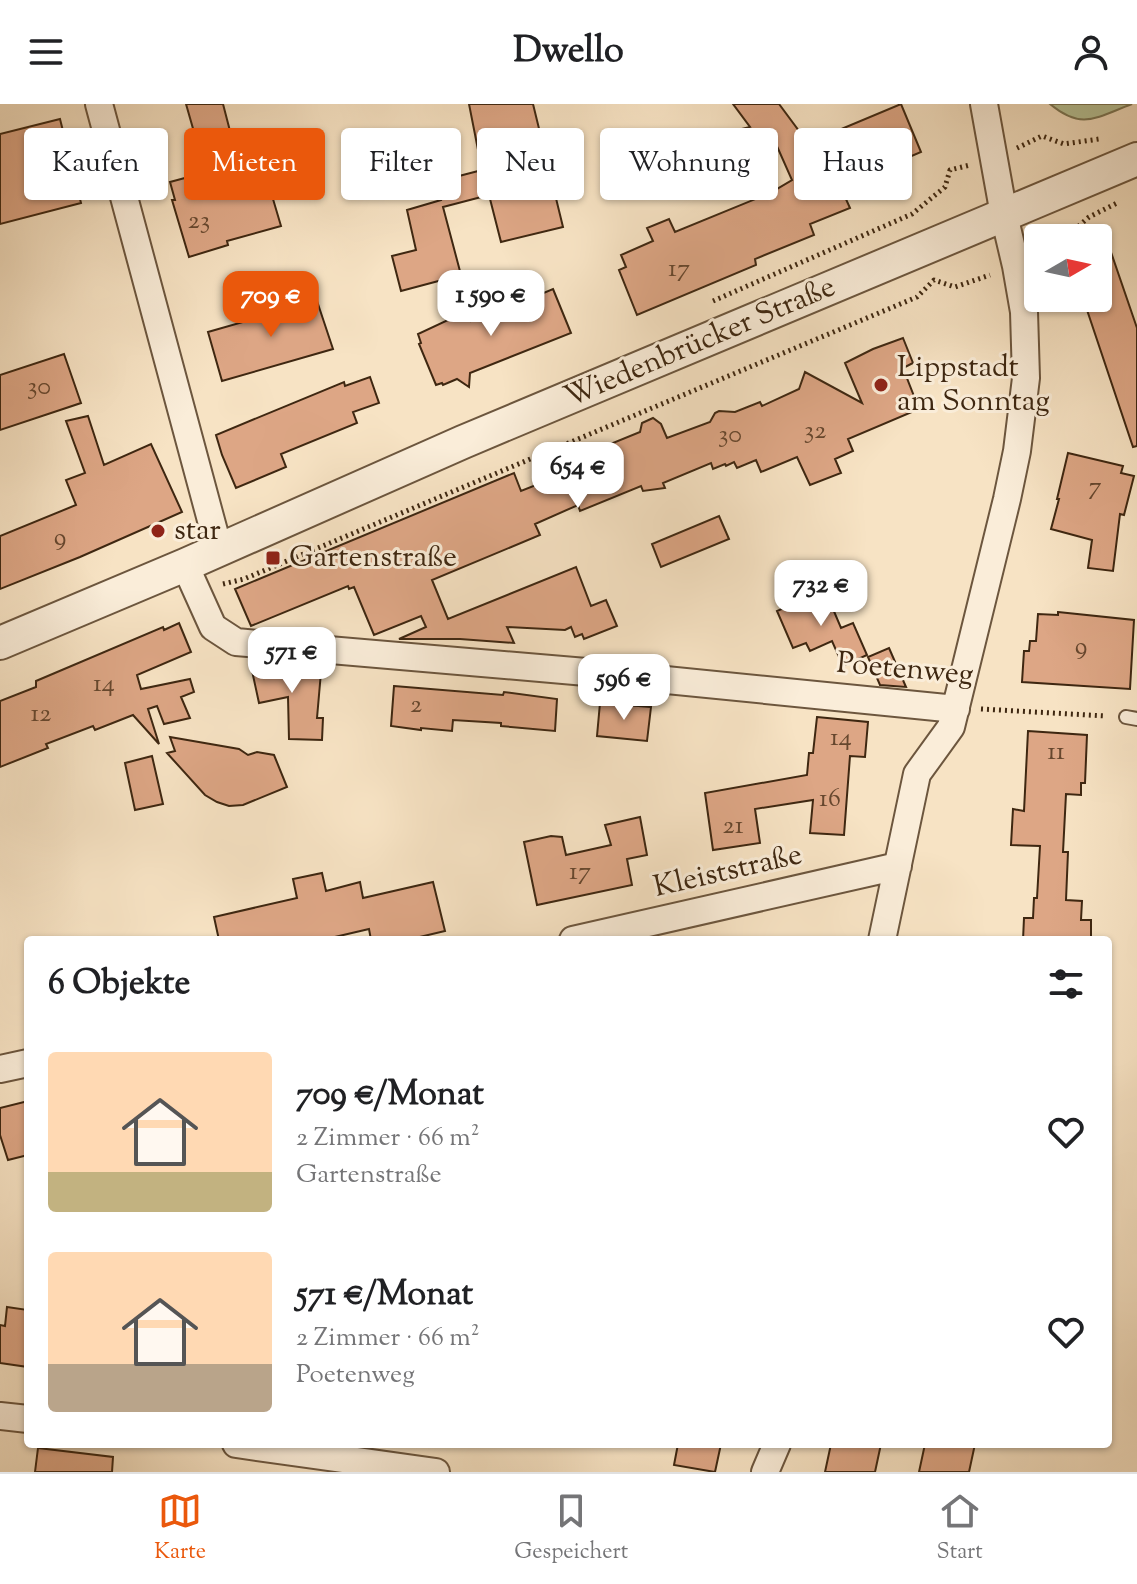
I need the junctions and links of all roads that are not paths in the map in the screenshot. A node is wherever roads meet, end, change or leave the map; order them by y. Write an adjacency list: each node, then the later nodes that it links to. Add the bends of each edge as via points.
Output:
1 (99, 104): 5 (street)
2 (984, 104): 4 (street)
3 (1137, 159): 4 (street, Wiedenbrücker Straße)
4 (1004, 215): 5 (street, Wiedenbrücker Straße); 8 (street, via 1024,312 1026,378 1017,451)
5 (219, 550): 6 (street, Wiedenbrücker Straße)
6 (191, 577): 7 (street, Wiedenbrücker Straße); 8 (street, Poetenweg, via 213,627 236,642)
7 (0, 643)
8 (956, 709): 9 (street, via 951,727 917,774)
9 (898, 866): 10 (street, Kleiststraße); 11 (street)
10 (591, 936)
11 (883, 936)
12 (24, 1064): 13 (street)
13 (0, 1069)
14 (0, 1416): 15 (street)
15 (24, 1419)
16 (265, 1448): 18 (street)
17 (775, 1448): 19 (street)
18 (436, 1472)
19 (765, 1472)

